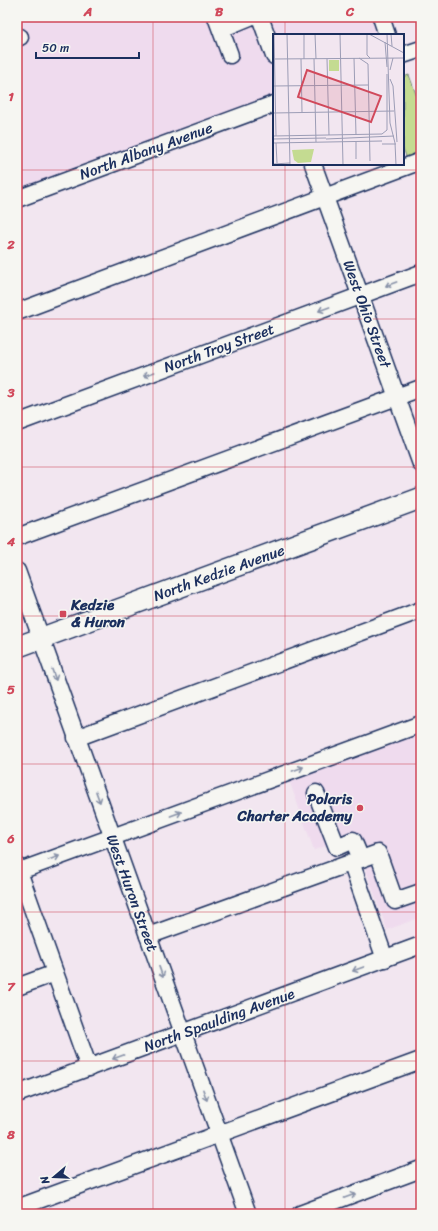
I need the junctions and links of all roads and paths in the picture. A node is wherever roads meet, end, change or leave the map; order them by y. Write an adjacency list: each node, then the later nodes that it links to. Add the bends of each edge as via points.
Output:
1 (250, 17): 4 (street)
2 (260, 17): 7 (street)
3 (381, 17): 5 (street)
4 (218, 23): 8 (street)
5 (387, 34)
6 (421, 49): 9 (street)
7 (273, 53)
8 (230, 55)
9 (404, 56)
10 (273, 104): 14 (street, North Albany Avenue)
11 (421, 161): 13 (street)
12 (313, 165): 13 (street, West Ohio Street)
13 (325, 197): 16 (street, West Ohio Street); 17 (street)
14 (17, 199)
15 (421, 273): 16 (street, North Troy Street, one-way to 16)
16 (360, 295): 19 (street, West Ohio Street); 20 (street, North Troy Street, one-way to 20)
17 (17, 312)
18 (421, 388): 19 (street)
19 (397, 397): 21 (street, West Ohio Street); 23 (street)
20 (17, 423)
21 (421, 464)
22 (421, 498): 26 (main road, North Kedzie Avenue)
23 (17, 537)
24 (17, 571): 26 (street, West Huron Street)
25 (421, 610): 29 (street)
26 (41, 638): 27 (main road, North Kedzie Avenue); 29 (street, West Huron Street, one-way to 29)
27 (17, 647)
28 (421, 724): 31 (street, one-way to 28)
29 (76, 738): 31 (street, West Huron Street, one-way to 31)
30 (316, 793): 32 (street, via 337,847 354,840)
31 (112, 837): 33 (street, one-way to 31); 35 (street, West Huron Street)
32 (356, 860): 34 (street, via 378,853 395,901); 35 (street); 37 (street)
33 (18, 869): 38 (street)
34 (421, 892)
35 (148, 936): 40 (street, West Huron Street, one-way to 40)
36 (421, 945): 37 (street, North Spaulding Avenue)
37 (385, 959): 40 (street, North Spaulding Avenue, one-way to 40)
38 (55, 973): 39 (street); 42 (street)
39 (17, 987)
40 (183, 1033): 42 (street, North Spaulding Avenue, one-way to 42); 44 (street, West Huron Street, one-way to 44)
41 (421, 1060): 44 (street)
42 (89, 1068): 43 (street, North Spaulding Avenue)
43 (17, 1094)
44 (219, 1133): 46 (street); 47 (street, West Huron Street)
45 (421, 1169): 48 (street, one-way to 45)
46 (17, 1208)
47 (248, 1214)
48 (300, 1214)

